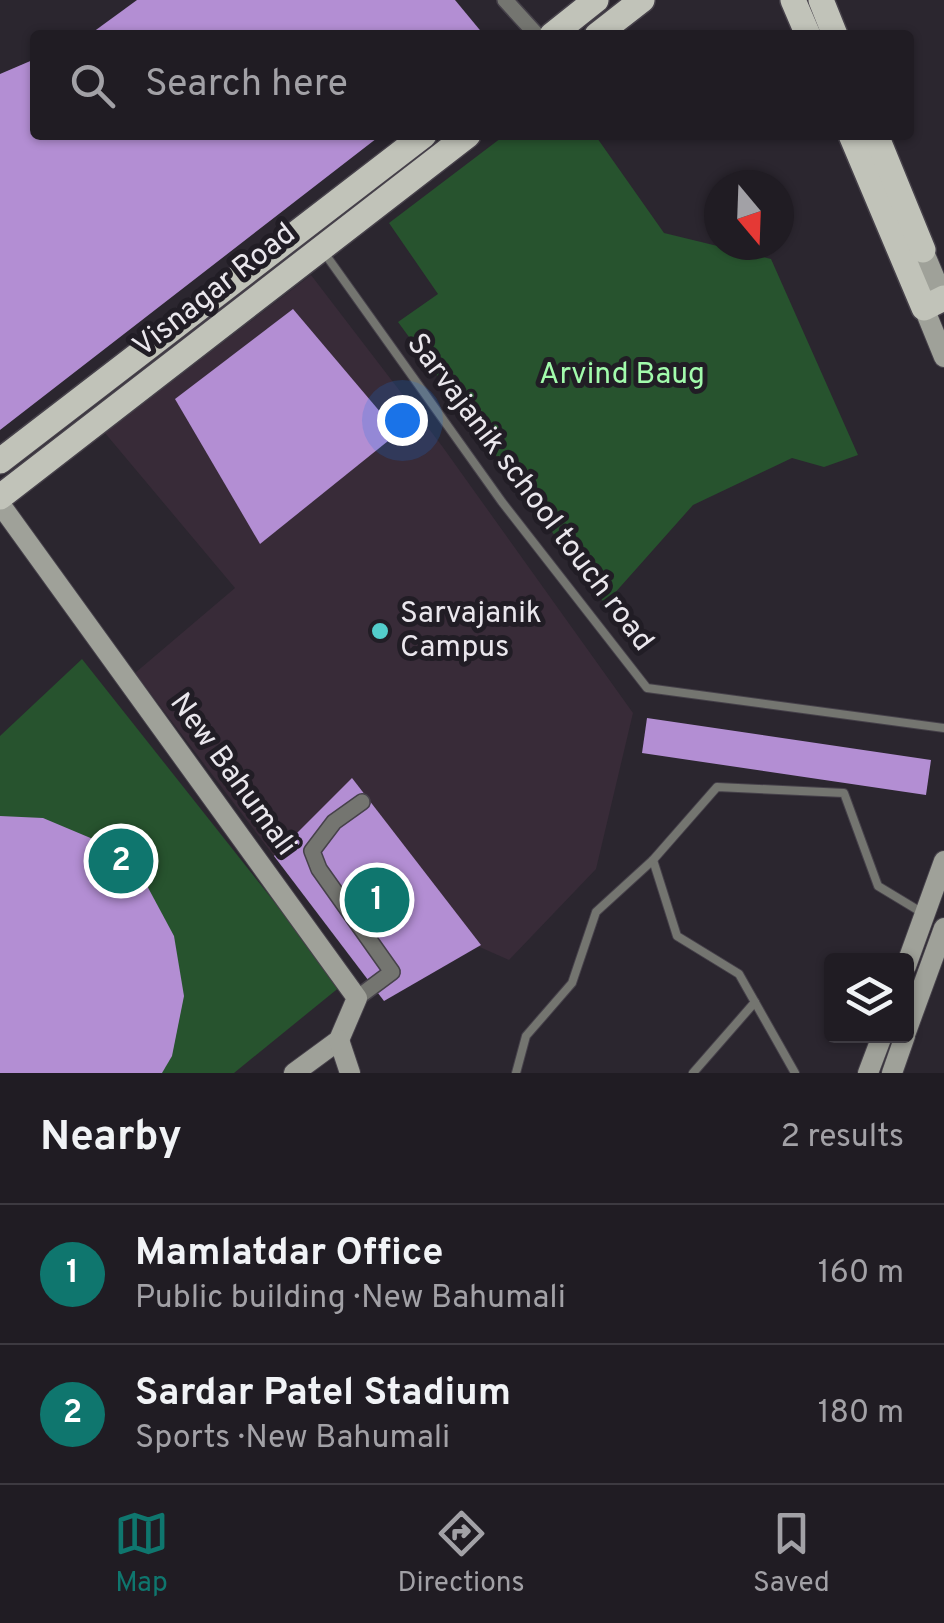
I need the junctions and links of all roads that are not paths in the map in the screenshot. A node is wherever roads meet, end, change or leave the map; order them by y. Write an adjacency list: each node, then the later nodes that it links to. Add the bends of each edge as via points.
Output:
1 (505, 0): 6 (street)
2 (596, 0): 7 (main road)
3 (642, 0): 8 (main road)
4 (793, 0): 9 (main road)
5 (821, 0): 10 (main road)
6 (532, 30)
7 (558, 30)
8 (603, 30)
9 (806, 30)
10 (833, 30)
11 (418, 140): 15 (main road, Visnagar Road)
12 (462, 140): 16 (main road, Visnagar Road)
13 (853, 140): 17 (main road)
14 (878, 140): 17 (main road)
15 (305, 227): 16 (lane, Sarvajanik school touch road); 20 (main road, Visnagar Road)
16 (322, 250): 21 (main road, Visnagar Road); 22 (lane, Sarvajanik school touch road, via 502,502 647,688)
17 (924, 251): 18 (main road)
18 (939, 301): 19 (street)
19 (944, 357)
20 (0, 461)
21 (0, 501): 29 (street, New Bahumali)
22 (944, 728)
23 (362, 802): 29 (street, via 326,829 312,851 392,972)
24 (652, 860): 26 (lane, via 717,787 844,793 878,886); 30 (lane, via 677,936 739,974); 37 (lane, via 596,912 572,983 526,1036)
25 (944, 862): 26 (street)
26 (925, 914): 28 (street)
27 (944, 928): 31 (street)
28 (911, 953)
29 (357, 998): 32 (street)
30 (755, 1002): 38 (lane); 39 (lane)
31 (914, 1012)
32 (339, 1040): 35 (street); 36 (street)
33 (879, 1043): 40 (street)
34 (903, 1043): 41 (street)
35 (294, 1073)
36 (350, 1073)
37 (516, 1073)
38 (693, 1073)
39 (795, 1073)
40 (868, 1073)
41 (892, 1073)

